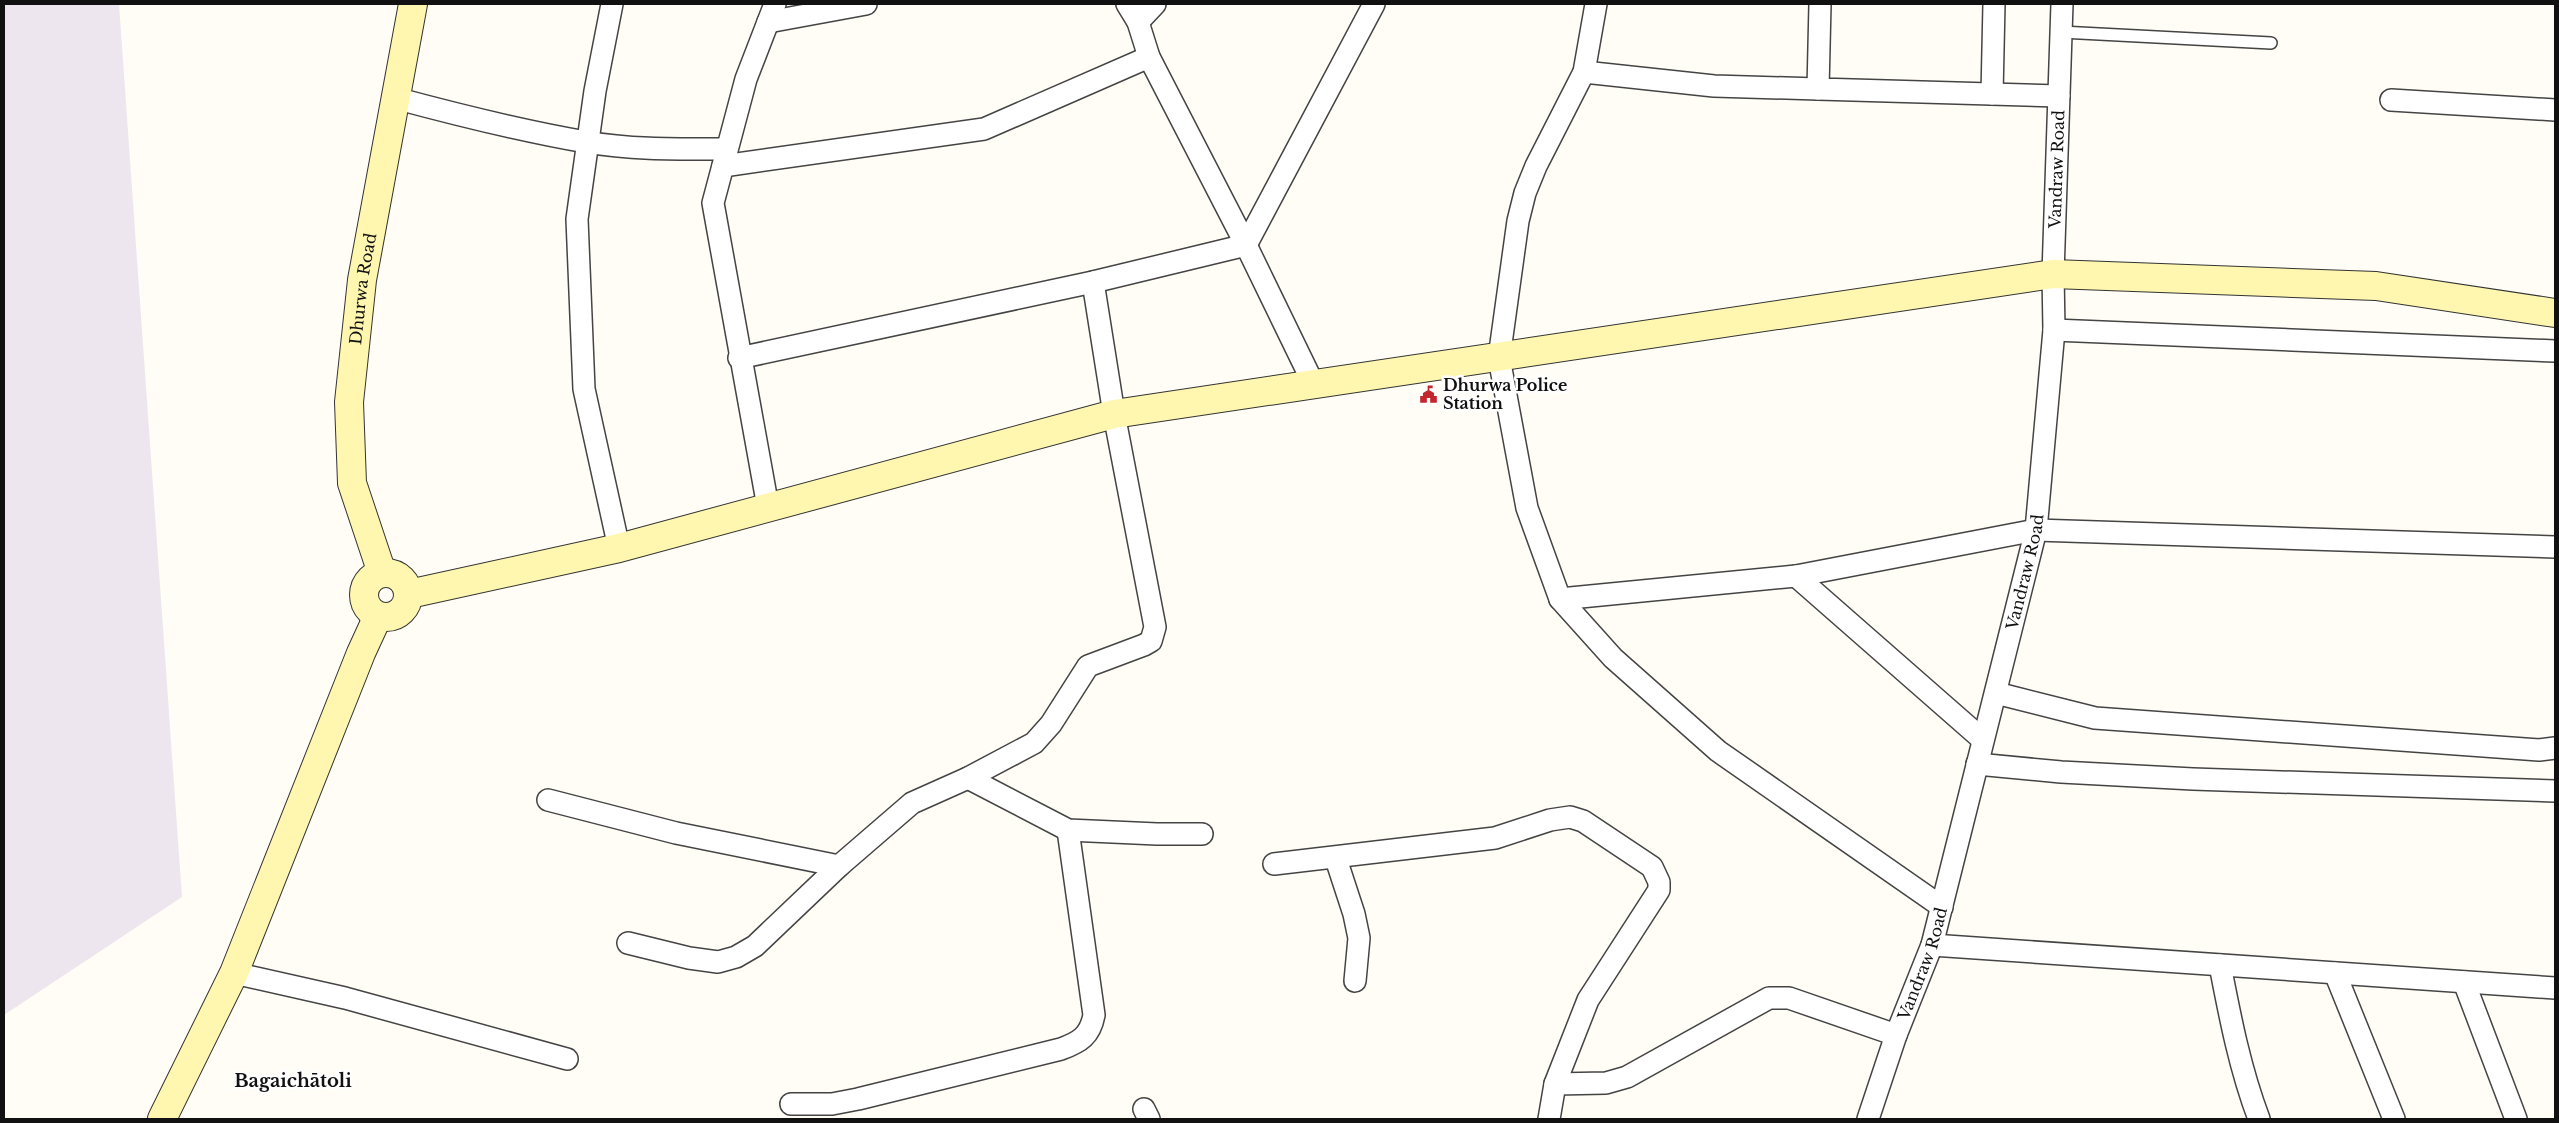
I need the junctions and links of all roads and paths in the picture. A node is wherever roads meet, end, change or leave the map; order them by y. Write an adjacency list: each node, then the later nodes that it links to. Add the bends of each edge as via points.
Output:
1 (413, 4): 20 (street, Dhurwa Road)
2 (612, 4): 23 (street, via 594,91)
3 (866, 4): 11 (street)
4 (1127, 4): 12 (street)
5 (1155, 4): 12 (street)
6 (1374, 4): 25 (street)
7 (1596, 4): 16 (street)
8 (1820, 4): 17 (street)
9 (1994, 4): 18 (street)
10 (2062, 4): 13 (street, Vandraw Road)
11 (772, 13): 24 (street, via 746,79)
12 (1138, 22): 15 (street)
13 (2061, 32): 14 (lane); 19 (street, Vandraw Road)
14 (2271, 43)
15 (1149, 57): 24 (street, via 984,129); 25 (street)
16 (1584, 72): 17 (street, via 1714,86); 32 (street, via 1525,193 1518,221)
17 (1818, 90): 18 (street)
18 (1992, 94): 19 (street)
19 (2059, 96): 26 (street, Vandraw Road)
20 (396, 98): 23 (street); 39 (street, Dhurwa Road, via 362,280 349,402 352,482)
21 (2392, 100): 22 (street)
22 (2555, 110)
23 (588, 143): 24 (street, via 657,148); 38 (street, via 577,220 584,389)
24 (725, 158): 31 (street, via 713,203)
25 (1246, 245): 27 (street); 33 (street)
26 (2053, 274): 28 (street, via 2376,286); 29 (street, Vandraw Road); 32 (street)
27 (1093, 282): 31 (street); 34 (street)
28 (2555, 313)
29 (2054, 330): 30 (street); 36 (street, Vandraw Road)
30 (2555, 351)
31 (739, 358): 35 (street)
32 (1499, 358): 33 (street); 42 (street, via 1527,508)
33 (1314, 385): 34 (street)
34 (1114, 414): 35 (street); 48 (street, via 1155,633 1144,646 1088,666 1051,724 1034,743)
35 (768, 507): 38 (street)
36 (2036, 530): 37 (street); 40 (street); 44 (street, Vandraw Road)
37 (2555, 547)
38 (620, 548): 41 (street)
39 (382, 573): 41 (street, via 390,573 403,580); 43 (street, via 369,581 364,594 367,607)
40 (1796, 576): 42 (street); 45 (street)
41 (409, 594): 43 (street, via 399,613 386,618)
42 (1560, 599): 56 (street, via 1613,658 1718,752)
43 (378, 616): 60 (street)
44 (1996, 693): 45 (street, Vandraw Road); 46 (street, via 2095,718 2539,750)
45 (1982, 739): 47 (street, Vandraw Road)
46 (2555, 748)
47 (1977, 764): 49 (street, via 2184,778); 56 (street, Vandraw Road)
48 (968, 778): 51 (street); 55 (street, via 912,803)
49 (2555, 791)
50 (548, 800): 55 (street, via 676,833)
51 (1068, 830): 52 (street); 68 (street, via 1094,1015 1088,1035 1061,1048 858,1099 832,1104)
52 (1202, 834)
53 (1336, 859): 54 (street); 62 (street, via 1359,938); 67 (street, via 1495,838 1550,820 1570,817 1583,821 1652,867 1660,882 1659,890 1588,1000)
54 (1274, 864)
55 (839, 866): 57 (street, via 755,946 736,957 718,962)
56 (1942, 907): 58 (street, Vandraw Road)
57 (628, 943)
58 (1932, 945): 59 (street); 65 (street, Vandraw Road)
59 (2220, 965): 61 (street); 72 (street, via 2237,1050)
60 (234, 973): 66 (street, via 346,998); 69 (street)
61 (2335, 973): 63 (street); 73 (street)
62 (1355, 981)
63 (2464, 982): 64 (street); 74 (street)
64 (2555, 988)
65 (1896, 1035): 67 (street, via 1789,998 1770,998 1627,1078 1606,1083); 71 (street, Vandraw Road)
66 (568, 1059)
67 (1556, 1084): 70 (street)
68 (791, 1104)
69 (162, 1119)
70 (1549, 1119)
71 (1868, 1119)
72 (2259, 1119)
73 (2394, 1119)
74 (2516, 1119)

